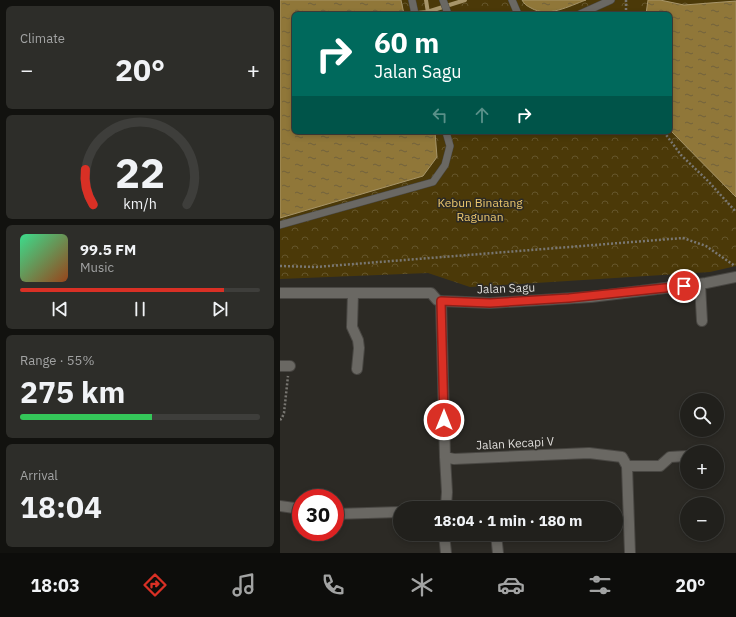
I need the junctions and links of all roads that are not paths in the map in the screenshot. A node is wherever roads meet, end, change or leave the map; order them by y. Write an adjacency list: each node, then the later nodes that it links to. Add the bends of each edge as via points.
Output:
1 (412, 0): 5 (lane)
2 (443, 0): 6 (lane)
3 (512, 0): 7 (lane)
4 (611, 0): 8 (lane)
5 (415, 12)
6 (447, 12)
7 (517, 12)
8 (584, 12)
9 (447, 134): 10 (lane, via 450,146 445,165 433,182)
10 (280, 225)
11 (736, 277): 12 (street, Jalan Sagu)
12 (700, 284): 15 (street, Jalan Sagu, via 569,298 490,303); 16 (street)
13 (280, 293): 14 (street, Jalan Sagu)
14 (353, 293): 15 (street, Jalan Sagu, via 431,293); 17 (street, via 352,327 359,348)
15 (441, 301): 19 (street)
16 (702, 321)
17 (357, 369)
18 (680, 456): 20 (street, via 670,457 660,466)
19 (445, 457): 20 (street, Jalan Kecapi V, via 454,459 589,453 622,457); 21 (street)
20 (627, 466): 30 (street)
21 (446, 501)
22 (280, 506): 23 (street)
23 (292, 508)
24 (393, 512): 25 (street)
25 (344, 514)
26 (445, 541): 28 (street)
27 (497, 541): 29 (street)
28 (446, 553)
29 (498, 553)
30 (630, 553)

